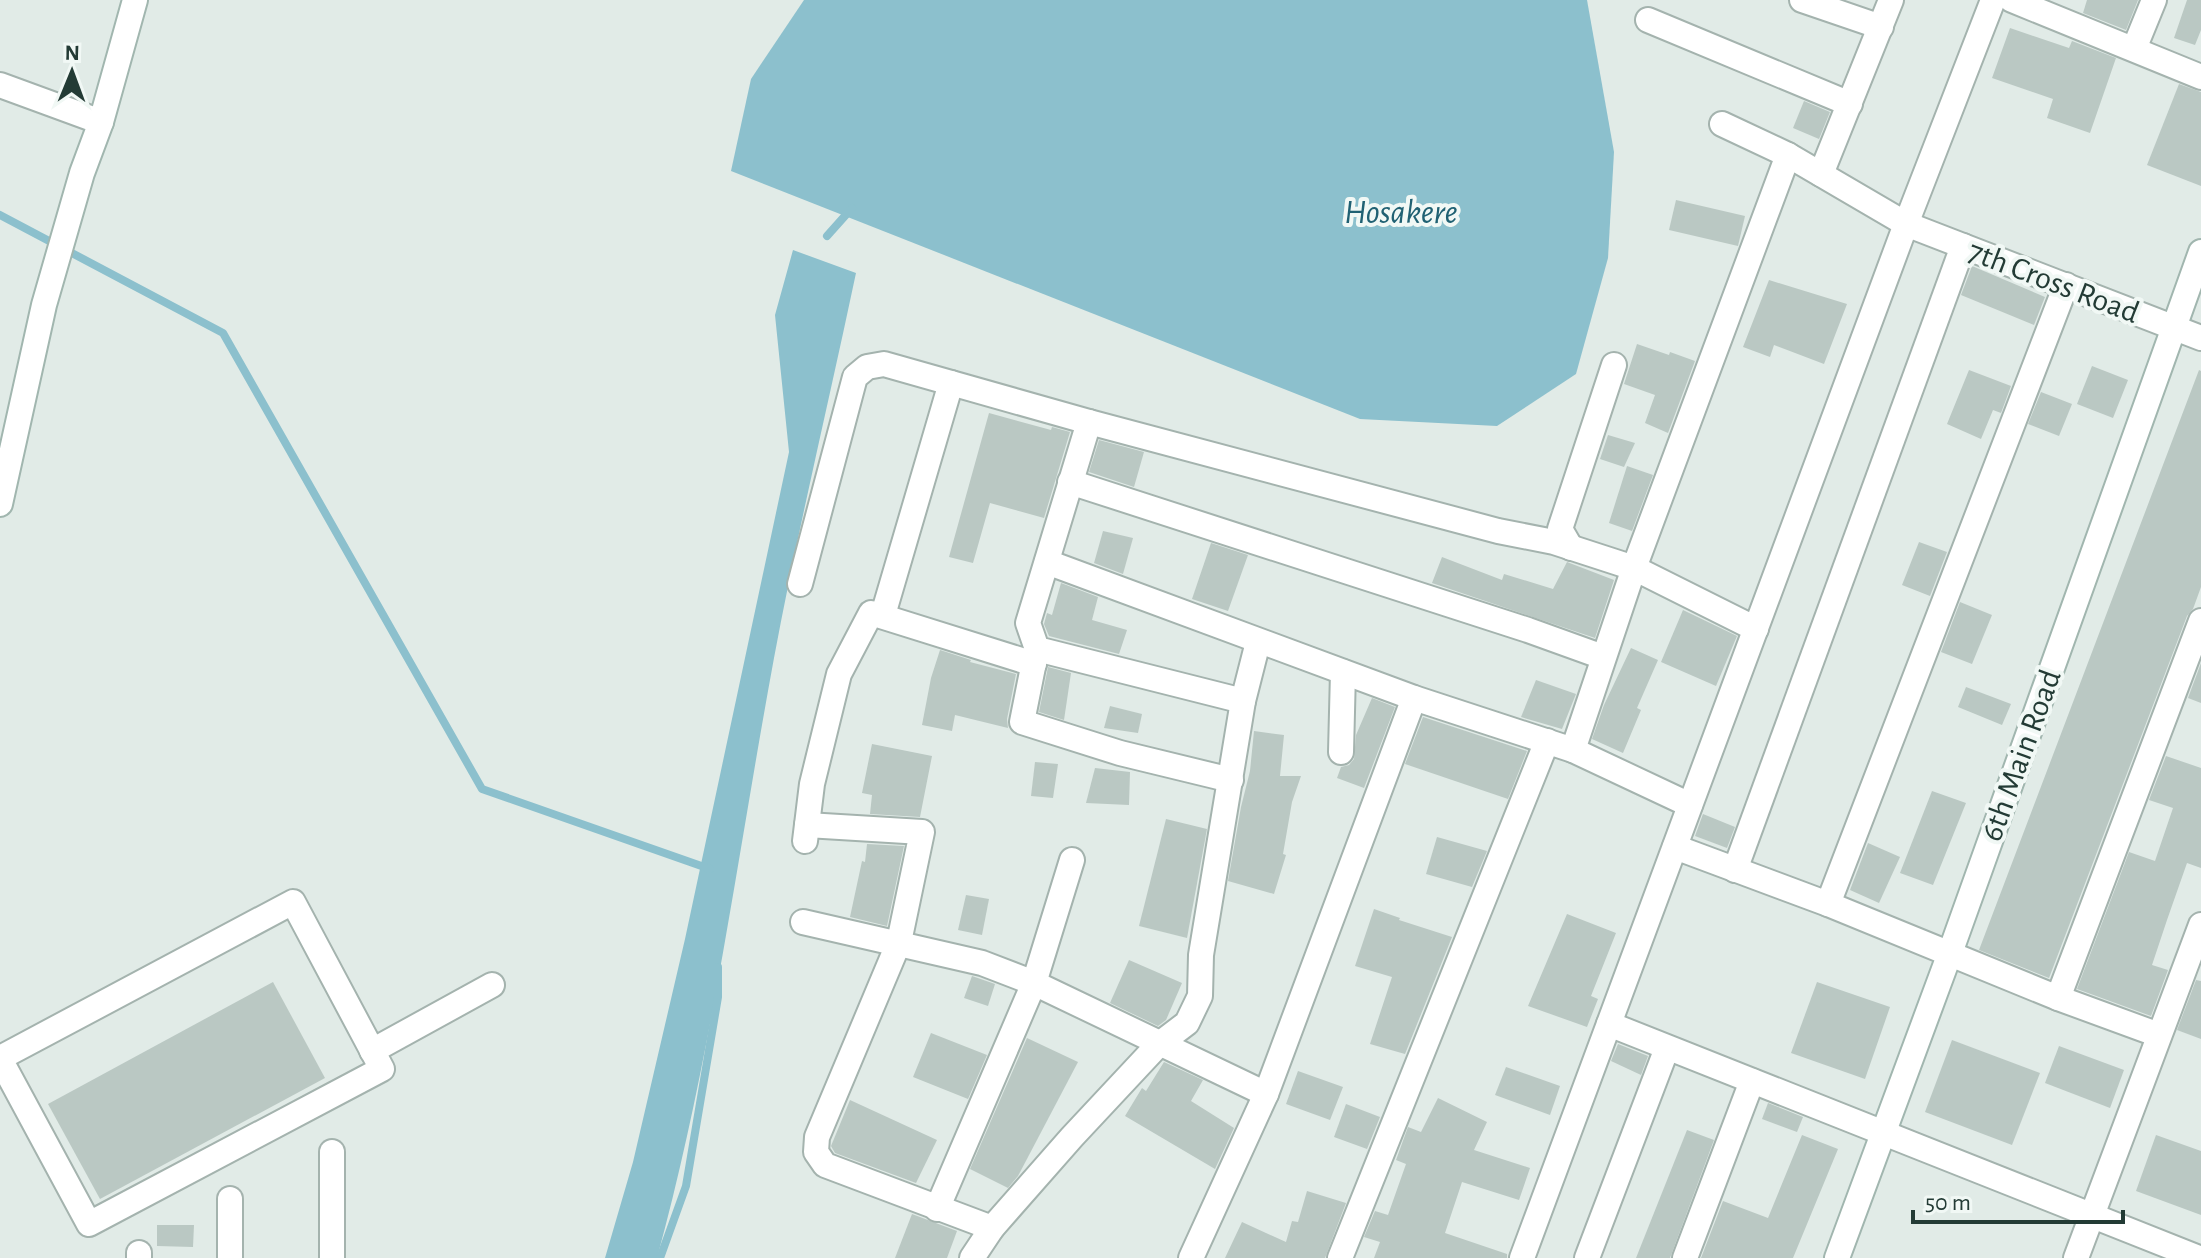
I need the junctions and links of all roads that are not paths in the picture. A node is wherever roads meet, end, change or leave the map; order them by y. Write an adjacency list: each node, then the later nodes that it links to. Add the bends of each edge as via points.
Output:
1 (135, 0): 13 (street)
2 (1802, 0): 8 (street)
3 (1891, 0): 8 (street)
4 (1993, 0): 17 (street)
5 (2012, 0): 9 (street)
6 (2154, 0): 9 (street)
7 (1648, 20): 12 (street)
8 (1881, 27): 12 (street)
9 (2134, 49): 10 (street)
10 (2201, 77)
11 (0, 85): 13 (street)
12 (1850, 104): 16 (street)
13 (101, 122): 27 (street, via 44,305)
14 (1722, 124): 15 (street, 7th Cross Road)
15 (1788, 155): 16 (street, 7th Cross Road); 30 (street)
16 (1821, 174): 17 (street, 7th Cross Road)
17 (1906, 224): 18 (street, 7th Cross Road); 34 (street)
18 (1963, 246): 20 (street, 7th Cross Road); 48 (street)
19 (2201, 252): 21 (street, 6th Main Road)
20 (2066, 285): 21 (street, 7th Cross Road); 49 (street)
21 (2173, 328): 22 (street, 7th Cross Road); 53 (street, 6th Main Road)
22 (2201, 338)
23 (1614, 365): 28 (street, via 1560,529)
24 (951, 383): 25 (street); 31 (street, via 884,364 867,367 855,377); 32 (street)
25 (1089, 422): 26 (street); 28 (street)
26 (1070, 482): 29 (street); 37 (street)
27 (0, 504)
28 (1571, 548): 30 (street)
29 (1047, 562): 35 (street); 36 (street, via 1028,623)
30 (1634, 568): 34 (street); 37 (street)
31 (800, 584)
32 (885, 608)
33 (2201, 621): 56 (street)
34 (1756, 629): 45 (street)
35 (1258, 642): 38 (street); 40 (street)
36 (1035, 657): 40 (street); 44 (street, via 1022,722); 52 (street, via 871,613 839,674 812,784 806,833 922,832)
37 (1603, 657): 42 (street)
38 (1343, 672): 39 (street); 43 (street)
39 (1414, 698): 41 (street); 64 (street)
40 (1243, 701): 44 (street)
41 (1547, 741): 42 (street); 75 (street)
42 (1573, 750): 45 (street)
43 (1341, 752)
44 (1231, 780): 59 (street, via 1201,955 1200,996 1187,1023)
45 (1690, 805): 46 (street)
46 (1675, 847): 48 (street); 57 (street)
47 (1072, 860): 54 (street)
48 (1735, 870): 49 (street)
49 (1828, 904): 53 (street)
50 (803, 922): 52 (street)
51 (2201, 925): 58 (street)
52 (899, 942): 54 (street, via 982,963); 68 (street, via 817,1137 816,1152 825,1165)
53 (1950, 953): 56 (street); 65 (street, 6th Main Road)
54 (1034, 983): 59 (street); 68 (street)
55 (492, 985): 61 (street)
56 (2058, 998): 58 (street)
57 (1609, 1024): 60 (street); 76 (street)
58 (2159, 1035): 69 (street)
59 (1158, 1045): 64 (street); 70 (street)
60 (1667, 1048): 63 (street); 77 (street)
61 (372, 1051): 62 (street, via 293,902); 62 (street, via 382,1069 89,1224)
62 (0, 1058)
63 (1752, 1081): 65 (street); 78 (street)
64 (1266, 1094): 74 (street)
65 (1882, 1133): 69 (street); 79 (street, 6th Main Road)
66 (332, 1152): 72 (street)
67 (230, 1199): 71 (street)
68 (937, 1209): 70 (street)
69 (2091, 1215): 80 (street); 81 (street)
70 (992, 1228): 73 (street)
71 (230, 1258)
72 (332, 1258)
73 (972, 1258)
74 (1191, 1258)
75 (1340, 1258)
76 (1522, 1258)
77 (1587, 1258)
78 (1685, 1258)
79 (1837, 1258)
80 (2076, 1258)
81 (2199, 1258)

